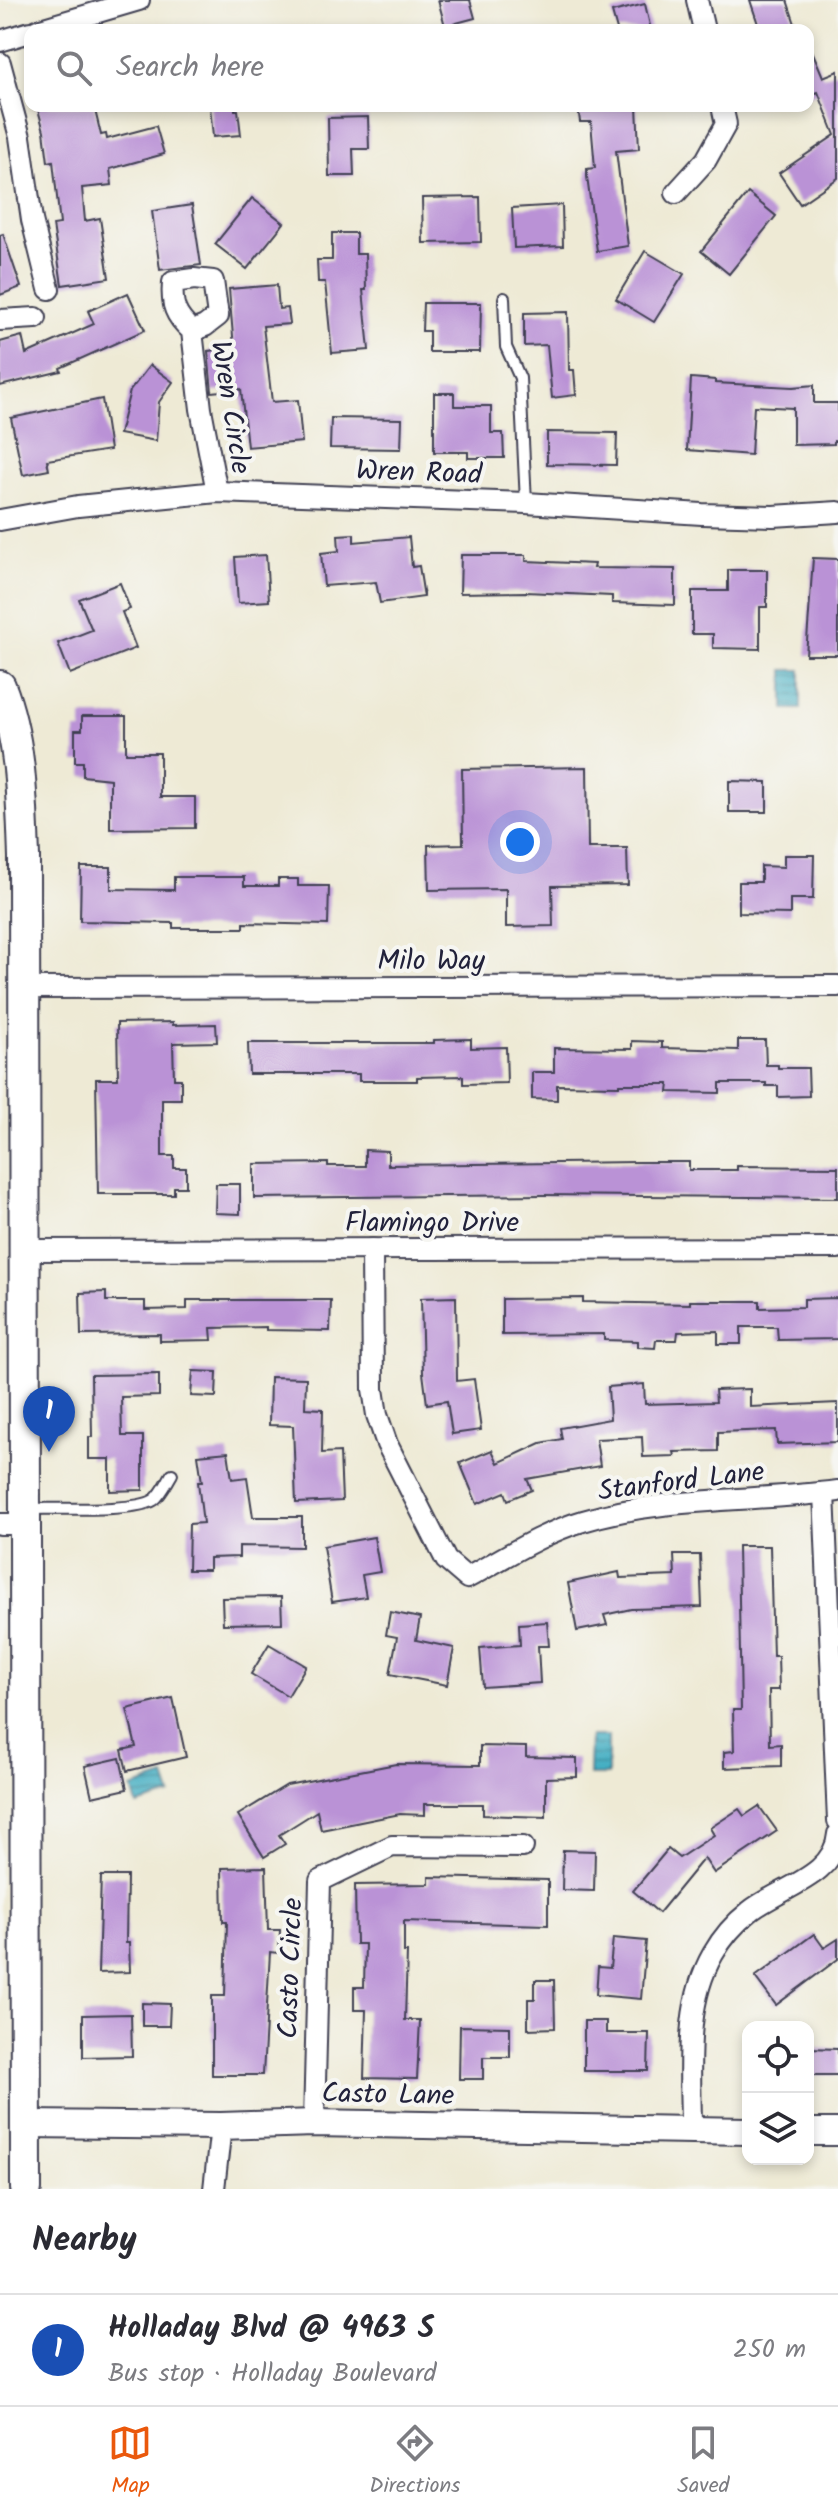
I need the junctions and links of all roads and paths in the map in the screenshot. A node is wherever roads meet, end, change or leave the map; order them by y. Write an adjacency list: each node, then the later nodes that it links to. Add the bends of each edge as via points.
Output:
1 (139, 0): 3 (street)
2 (697, 0): 4 (street)
3 (57, 24)
4 (703, 24)
5 (24, 34): 6 (street)
6 (0, 41)
7 (0, 63): 10 (street)
8 (723, 112): 9 (street, via 726,124 706,160)
9 (676, 193)
10 (49, 289)
11 (504, 298): 16 (lane, via 506,347 520,378)
12 (36, 318): 13 (street)
13 (0, 320)
14 (192, 331): 15 (street, Wren Circle)
15 (217, 492): 16 (street, Wren Road); 18 (street, Wren Road)
16 (526, 503): 17 (street, Wren Road, via 702,514)
17 (838, 512)
18 (0, 520)
19 (0, 686): 20 (main road)
20 (7, 745): 22 (main road, via 23,828)
21 (838, 986): 22 (street, Milo Way)
22 (24, 988): 25 (main road)
23 (838, 1248): 24 (street, Flamingo Drive)
24 (372, 1249): 25 (street, Flamingo Drive); 27 (street, Stanford Lane, via 377,1415 446,1560 467,1578 582,1521 654,1507)
25 (26, 1250): 28 (main road)
26 (172, 1474): 28 (lane, via 151,1502)
27 (831, 1492): 29 (street)
28 (18, 1519): 34 (main road)
29 (838, 1773): 30 (street)
30 (838, 1821)
31 (838, 1834): 36 (street, via 825,1864 749,1912 723,1939 704,1971 692,2025)
32 (523, 1847): 33 (street, Casto Circle, via 392,1846 320,1881)
33 (314, 2123): 35 (street, Casto Lane); 36 (street, Casto Lane)
34 (26, 2124): 35 (street, Casto Lane); 40 (main road)
35 (221, 2126): 41 (street)
36 (691, 2130): 37 (street, Casto Lane)
37 (742, 2131)
38 (814, 2132): 39 (street)
39 (838, 2132)
40 (26, 2189)
41 (214, 2189)

